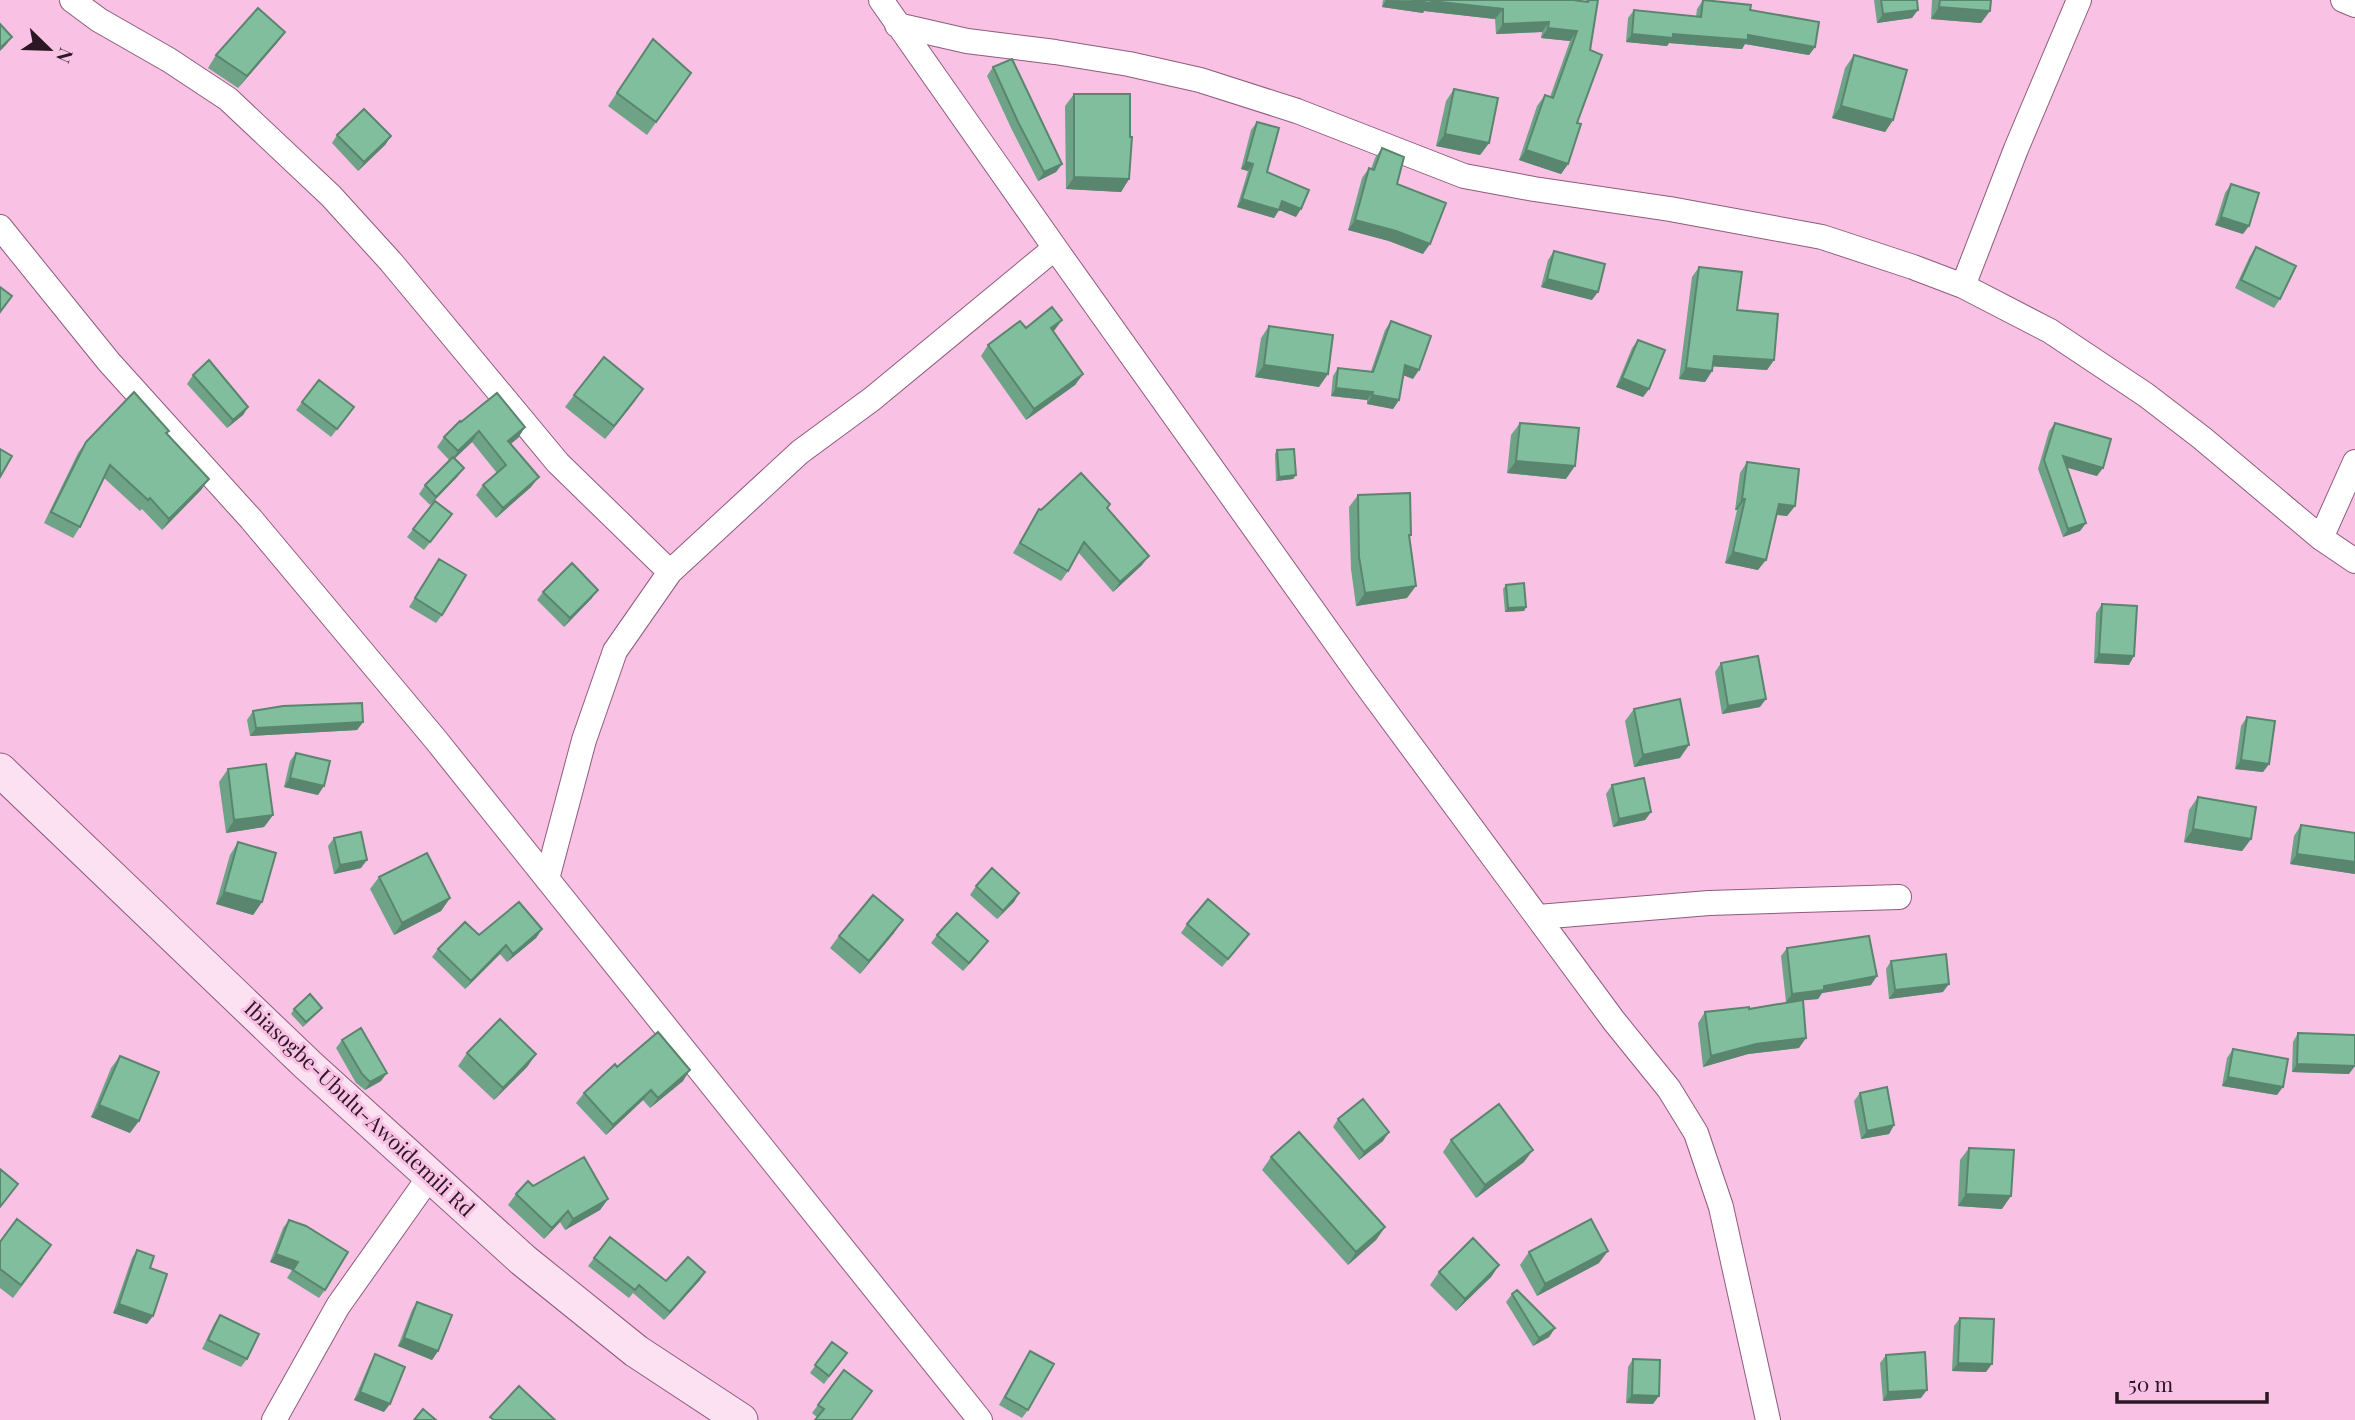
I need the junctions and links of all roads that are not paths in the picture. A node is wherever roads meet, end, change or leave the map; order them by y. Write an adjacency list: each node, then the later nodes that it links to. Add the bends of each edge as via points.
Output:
1 (72, 0): 15 (street, via 228,99 331,195 558,463)
2 (881, 0): 6 (street)
3 (2079, 0): 11 (street)
4 (2343, 0): 5 (street)
5 (2355, 5)
6 (897, 25): 7 (street); 8 (street)
7 (967, 41): 8 (street, via 953,48); 11 (street, via 1129,64 1200,80 1297,111 1464,176 1822,237)
8 (933, 74): 10 (street)
9 (0, 227): 17 (street, via 109,362 251,519)
10 (1055, 248): 15 (street, via 800,453); 19 (street, via 1364,682)
11 (1963, 286): 13 (street, via 2050,331 2146,395)
12 (2355, 462): 13 (street)
13 (2321, 538): 14 (street)
14 (2355, 561)
15 (670, 572): 17 (street, via 615,652 584,740)
16 (0, 770): 20 (street, Ibiasogbe-Ubulu-Awoidemili Rd)
17 (547, 879): 23 (street)
18 (1899, 897): 19 (street, via 1709,903)
19 (1538, 917): 24 (street, via 1669,1089 1696,1133 1721,1207)
20 (430, 1176): 21 (street, via 338,1306); 22 (street, Ibiasogbe-Ubulu-Awoidemili Rd, via 523,1260 636,1350)
21 (274, 1420)
22 (741, 1420)
23 (980, 1420)
24 (1768, 1420)

